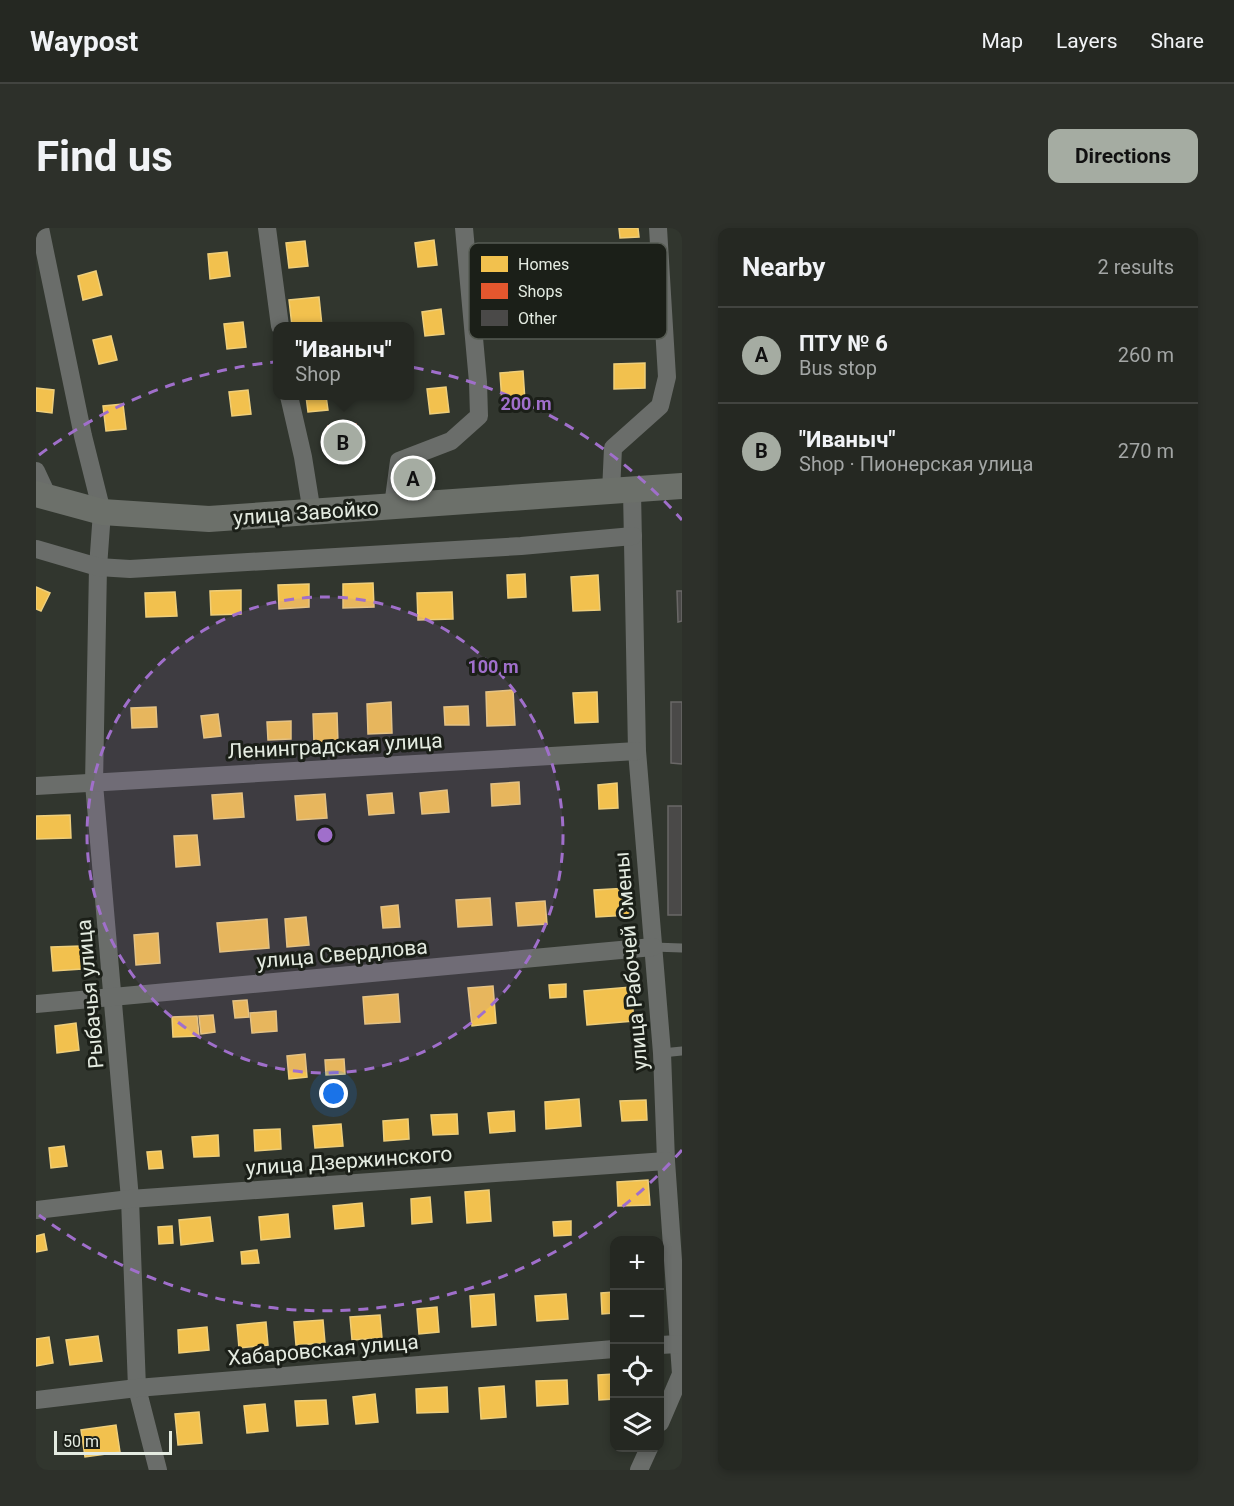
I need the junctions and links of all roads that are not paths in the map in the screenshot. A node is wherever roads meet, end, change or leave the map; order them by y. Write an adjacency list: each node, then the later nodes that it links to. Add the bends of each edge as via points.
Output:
1 (40, 228): 16 (street, Рыбачья улица)
2 (267, 228): 7 (street)
3 (464, 228): 6 (street)
4 (658, 228): 5 (street, улица Рабочей Смены)
5 (659, 243)
6 (469, 283)
7 (279, 322)
8 (474, 339): 15 (street, via 479,416 451,441 399,461)
9 (665, 339): 13 (street, улица Рабочей Смены, via 667,377 660,406 613,448)
10 (290, 400): 17 (street)
11 (36, 471): 14 (street)
12 (682, 486): 13 (main road, улица Завойко)
13 (621, 491): 15 (main road, улица Завойко); 18 (street, улица Рабочей Смены)
14 (43, 496): 16 (main road, улица Завойко)
15 (393, 506): 17 (main road, улица Завойко)
16 (102, 512): 17 (main road, улица Завойко, via 208,519); 20 (street, Рыбачья улица)
17 (312, 513)
18 (633, 536): 20 (street, via 130,569); 21 (street, улица Рабочей Смены)
19 (36, 549): 20 (street)
20 (98, 567): 22 (street, Рыбачья улица)
21 (637, 751): 22 (street, Ленинградская улица); 24 (street, улица Рабочей Смены)
22 (94, 784): 23 (street, Ленинградская улица); 26 (street, Рыбачья улица)
23 (36, 786)
24 (653, 947): 25 (lane); 26 (street, улица Свердлова); 29 (street, улица Рабочей Смены)
25 (682, 948)
26 (113, 998): 27 (street, улица Свердлова); 31 (street, Рыбачья улица)
27 (36, 1004)
28 (682, 1051): 29 (lane)
29 (663, 1053): 30 (street, улица Рабочей Смены)
30 (666, 1161): 31 (street, улица Дзержинского); 33 (street, улица Рабочей Смены)
31 (130, 1199): 32 (street, улица Дзержинского); 38 (street, Рыбачья улица)
32 (36, 1210)
33 (676, 1215): 34 (street, улица Рабочей Смены)
34 (679, 1344): 35 (street); 37 (street, улица Рабочей Смены)
35 (664, 1345)
36 (610, 1349): 38 (street, Хабаровская улица)
37 (681, 1374): 40 (street, улица Рабочей Смены)
38 (137, 1388): 39 (street, Хабаровская улица); 42 (street, Рыбачья улица)
39 (36, 1400)
40 (664, 1414)
41 (647, 1452): 43 (street)
42 (158, 1470)
43 (639, 1470)

